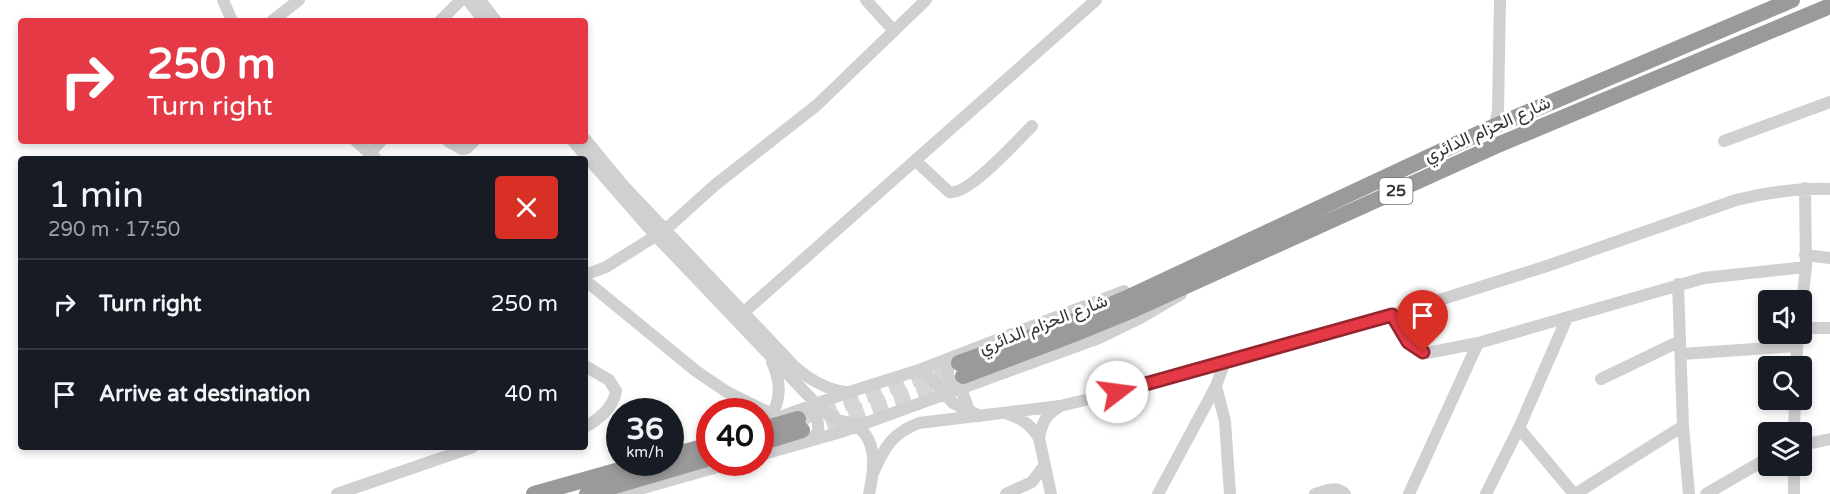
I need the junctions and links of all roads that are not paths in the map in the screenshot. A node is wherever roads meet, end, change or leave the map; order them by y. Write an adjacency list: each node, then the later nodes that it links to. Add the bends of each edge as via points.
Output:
1 (223, 0): 12 (street)
2 (299, 0): 13 (street)
3 (461, 0): 14 (street)
4 (468, 0): 15 (street)
5 (480, 0): 16 (street)
6 (866, 0): 17 (street)
7 (926, 0): 17 (street)
8 (1096, 0): 30 (street)
9 (1500, 0): 20 (street)
10 (1783, 2): 20 (highway, شارع الحزام الدائري / 25)
11 (1830, 6): 37 (highway, شارع الحزام الدائري / 25)
12 (231, 18)
13 (276, 18)
14 (443, 18)
15 (482, 18)
16 (494, 18)
17 (894, 31): 33 (street, via 818,105)
18 (1830, 102): 21 (street)
19 (1032, 126): 30 (street, via 958,192 949,192)
20 (1495, 126): 37 (highway, شارع الحزام الدائري / 25)
21 (1724, 141)
22 (588, 142): 33 (street)
23 (359, 144): 27 (street)
24 (453, 144): 25 (street, via 462,149)
25 (471, 144)
26 (576, 144): 28 (street)
27 (373, 156)
28 (587, 156)
29 (588, 157): 33 (street)
30 (916, 161): 41 (street)
31 (1805, 188): 32 (street); 35 (street); 42 (street, via 1736,200)
32 (1830, 189)
33 (660, 233): 36 (street); 41 (street); 46 (street)
34 (1830, 258): 35 (street)
35 (1806, 261): 39 (street); 40 (street)
36 (588, 274)
37 (1191, 276): 55 (highway, شارع الحزام الدائري / 25, via 1129,297); 55 (street, via 1170,302 1106,335)
38 (588, 282): 60 (street, via 696,371)
39 (1678, 285): 43 (street); 49 (street)
40 (1803, 290)
41 (743, 313): 46 (street)
42 (1392, 315): 47 (street, via 1408,342 1419,351 1427,353); 52 (street)
43 (1567, 318): 47 (street); 71 (street)
44 (1812, 328): 45 (street)
45 (1830, 328)
46 (751, 329): 50 (street); 58 (street, via 806,377)
47 (1478, 343): 100 (street)
48 (1797, 346): 49 (street); 51 (street)
49 (1681, 348): 56 (street); 70 (street)
50 (768, 353): 61 (street); 62 (street, via 780,382)
51 (1796, 356)
52 (1225, 361): 57 (street); 63 (street)
53 (588, 368): 67 (street, via 609,380 616,391 614,400)
54 (916, 371): 55 (street); 58 (street); 59 (street, via 929,376)
55 (959, 371): 59 (street); 64 (street)
56 (1601, 379)
57 (1216, 386): 96 (street); 97 (street, via 1226,421)
58 (846, 393): 61 (street)
59 (945, 395): 64 (street); 69 (street)
60 (737, 398)
61 (816, 404): 68 (street); 69 (street, via 832,417)
62 (774, 405)
63 (1060, 406): 65 (street); 74 (street, via 1047,416)
64 (975, 413): 65 (street); 84 (street, via 907,427 891,440)
65 (1005, 413): 74 (street, via 1019,417)
66 (774, 423): 68 (highway)
67 (588, 425)
68 (802, 425): 72 (street); 73 (highway); 78 (street)
69 (857, 426): 72 (street); 76 (street)
70 (1683, 426): 102 (street); 103 (street)
71 (1519, 428): 101 (street); 102 (street)
72 (841, 432): 76 (street)
73 (774, 437)
74 (1039, 438): 82 (street)
75 (1830, 439): 77 (street)
76 (868, 441): 84 (street, via 874,455)
77 (1812, 443)
78 (774, 445)
79 (463, 450): 90 (street)
80 (696, 462): 91 (highway)
81 (1758, 464): 104 (street)
82 (1044, 466): 88 (street); 95 (street)
83 (606, 467): 89 (street)
84 (874, 471): 93 (street)
85 (696, 473): 92 (street)
86 (606, 474): 89 (highway)
87 (1794, 476): 105 (street)
88 (1032, 482): 94 (street); 95 (street)
89 (542, 492)
90 (337, 494)
91 (587, 494)
92 (622, 494)
93 (869, 494)
94 (1006, 494)
95 (1049, 494)
96 (1158, 494)
97 (1230, 494)
98 (1315, 494): 99 (street, via 1336,489)
99 (1345, 494)
100 (1409, 494)
101 (1486, 494)
102 (1574, 494)
103 (1689, 494)
104 (1706, 494)
105 (1794, 494)

